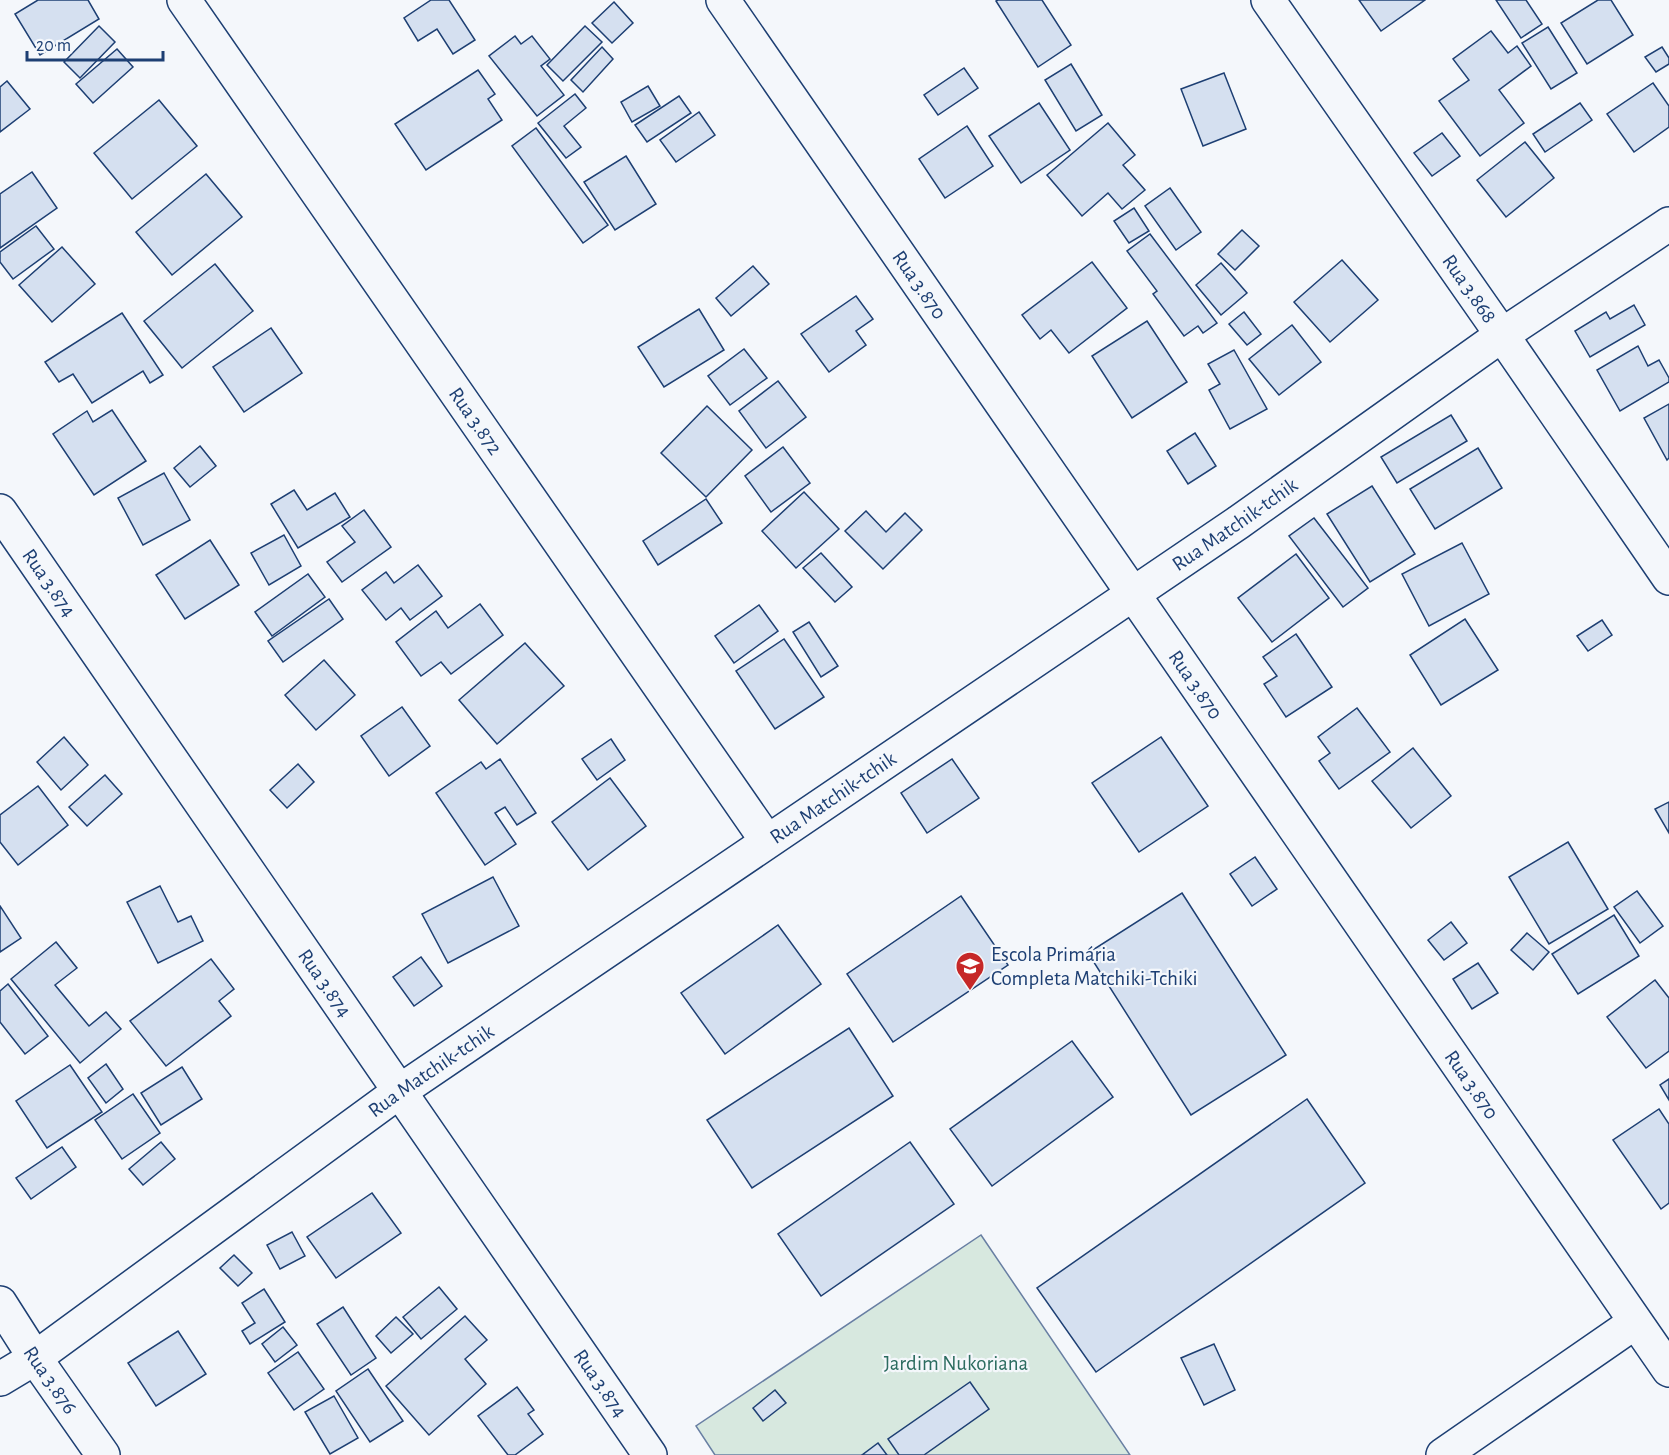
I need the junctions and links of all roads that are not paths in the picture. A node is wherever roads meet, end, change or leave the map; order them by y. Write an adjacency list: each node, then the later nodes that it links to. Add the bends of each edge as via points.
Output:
1 (184, 0): 9 (street, Rua 3.872)
2 (723, 0): 8 (street, Rua 3.870)
3 (1268, 0): 5 (street, Rua 3.868)
4 (1669, 224): 5 (street, Rua Matchik-tchik)
5 (1502, 335): 7 (street, Rua 3.868); 8 (street, Rua Matchik-tchik)
6 (0, 511): 10 (street, Rua 3.874)
7 (1669, 578)
8 (1132, 595): 9 (street, Rua Matchik-tchik); 12 (street, Rua 3.870)
9 (767, 842): 10 (street, Rua Matchik-tchik)
10 (400, 1091): 13 (street, Rua Matchik-tchik); 17 (street, Rua 3.874)
11 (0, 1303): 13 (street, Rua 3.876)
12 (1635, 1323): 14 (street, Rua 3.870); 18 (street)
13 (35, 1358): 15 (street, Rua Matchik-tchik); 16 (street, Rua 3.876)
14 (1669, 1370)
15 (0, 1379)
16 (103, 1455)
17 (650, 1455)
18 (1443, 1455)

